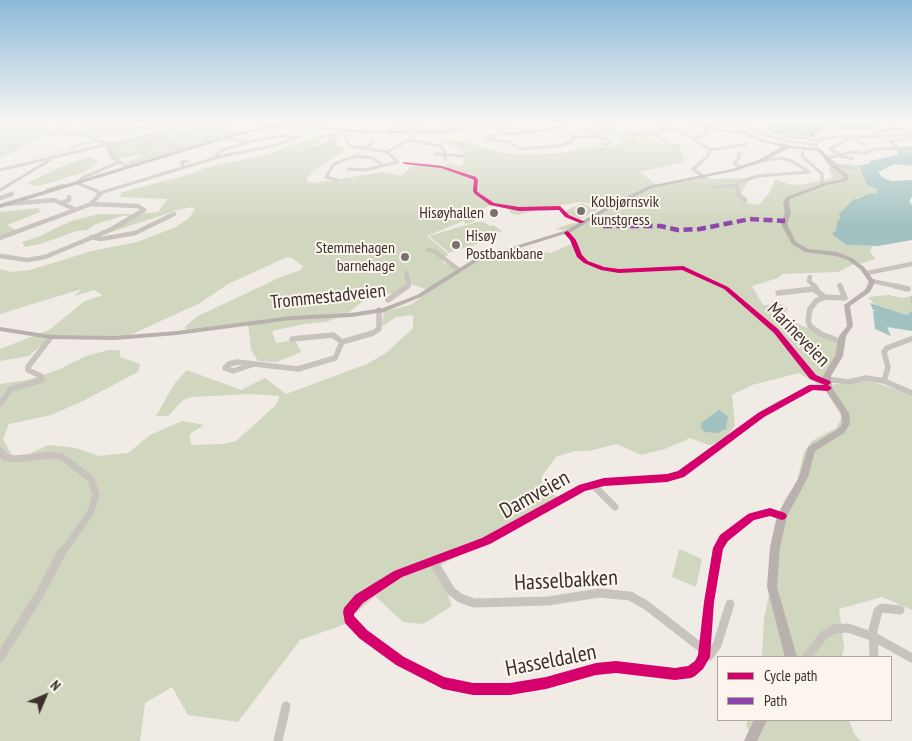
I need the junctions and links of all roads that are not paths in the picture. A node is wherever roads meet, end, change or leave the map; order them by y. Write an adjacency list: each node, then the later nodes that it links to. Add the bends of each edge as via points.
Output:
1 (57, 157): 16 (street)
2 (113, 157): 24 (street)
3 (164, 157): 27 (main road)
4 (218, 157): 28 (street)
5 (356, 157): 36 (street, via 334,164 326,177)
6 (362, 157): 26 (street)
7 (392, 157): 26 (street, via 398,162)
8 (446, 157): 19 (street)
9 (461, 157): 25 (street)
10 (707, 157): 35 (street, via 693,169)
11 (739, 157): 29 (street, via 734,163)
12 (768, 157): 22 (main road, Trommestadveien)
13 (803, 157): 20 (street)
14 (834, 157): 17 (street)
15 (845, 157): 18 (street)
16 (51, 158): 32 (street); 41 (street)
17 (828, 158): 31 (street, via 836,165); 39 (main road, via 847,177)
18 (853, 159)
19 (445, 160)
20 (806, 160): 23 (street); 34 (street)
21 (187, 161): 28 (street, via 182,162)
22 (760, 161): 23 (street, via 778,158); 29 (main road, Trommestadveien)
23 (792, 161): 33 (street)
24 (119, 162): 27 (street); 37 (street)
25 (457, 162)
26 (383, 165): 30 (street, via 365,170)
27 (128, 167): 37 (main road)
28 (183, 167): 43 (street)
29 (740, 167): 35 (main road, Trommestadveien)
30 (348, 169)
31 (856, 169)
32 (0, 170)
33 (809, 172): 34 (street); 38 (street, via 758,176)
34 (820, 172): 39 (street, via 824,176)
35 (704, 177): 59 (main road, Trommestadveien, via 651,188 569,231 488,255)
36 (338, 180)
37 (78, 182): 42 (street); 43 (street); 49 (main road)
38 (736, 185): 40 (street); 47 (street, via 738,196)
39 (822, 185): 60 (main road, via 787,199 785,227 799,247 842,256)
40 (714, 187)
41 (0, 190)
42 (47, 190)
43 (100, 193): 50 (street)
44 (12, 194): 46 (street)
45 (69, 197): 48 (street, via 70,200)
46 (0, 198)
47 (745, 200)
48 (62, 203): 49 (street, via 54,200); 52 (street)
49 (7, 204): 51 (main road)
50 (91, 204): 52 (street); 54 (street, via 144,208 138,215)
51 (0, 206)
52 (74, 209): 55 (street)
53 (174, 214): 54 (street, via 134,233 101,239)
54 (92, 237): 57 (street, via 45,257 27,260)
55 (0, 238)
56 (428, 250): 59 (street)
57 (0, 256)
58 (912, 264): 60 (street, via 903,262)
59 (459, 270): 70 (main road, Trommestadveien, via 412,300)
60 (867, 272): 63 (main road)
61 (406, 273): 69 (street, via 409,285)
62 (810, 277): 66 (street, via 809,281)
63 (872, 281): 65 (street); 76 (main road, via 870,289 847,305 850,323)
64 (840, 285): 68 (street, via 845,298)
65 (908, 289)
66 (817, 290): 67 (street); 68 (street)
67 (778, 294)
68 (825, 297): 76 (street, via 816,301 808,321 825,337)
69 (388, 300)
70 (379, 310): 72 (main road, Trommestadveien, via 153,335); 75 (street, via 377,331)
71 (0, 329): 72 (main road, Trommestadveien)
72 (51, 337): 81 (street, via 28,367 42,380 13,388)
73 (292, 339): 75 (street, via 333,335)
74 (911, 339): 78 (street, via 886,348 888,367)
75 (342, 342): 77 (street, via 335,358 307,368)
76 (842, 342): 79 (main road, via 839,356 828,372)
77 (251, 365)
78 (884, 381): 79 (street, Damveien, via 866,378); 80 (street, Damveien)
79 (827, 383): 83 (street, Damveien, via 812,387 762,414 681,474); 85 (main road, via 845,414 846,424 841,431 811,449 803,477)
80 (912, 393)
81 (0, 404)
82 (0, 451): 95 (street, via 5,457 15,459 58,456 92,479 96,495 91,512 66,545)
83 (592, 485): 84 (street); 86 (street, Damveien, via 517,526)
84 (615, 507)
85 (782, 516): 91 (street, via 770,512 751,516 724,538 718,548 714,557); 92 (main road, via 773,559 772,587)
86 (433, 562): 89 (street, Damveien, via 398,574 371,591 350,607); 91 (street, Hasselbakken, via 451,591 474,603 548,601 599,593 630,596 646,605)
87 (730, 604): 91 (street, via 717,645 709,656)
88 (900, 610): 90 (street, via 882,608 878,611)
89 (350, 619): 91 (street, Hasseldalen, via 376,644 408,666 443,683 473,689 510,689 616,667 675,674 691,672 699,665)
90 (874, 637): 93 (street, via 848,628 834,629 824,635); 94 (street); 96 (street)
91 (704, 653)
92 (791, 656)
93 (808, 656)
94 (874, 656)
95 (0, 657)
96 (912, 658)
97 (286, 706): 98 (street)
98 (278, 741)

